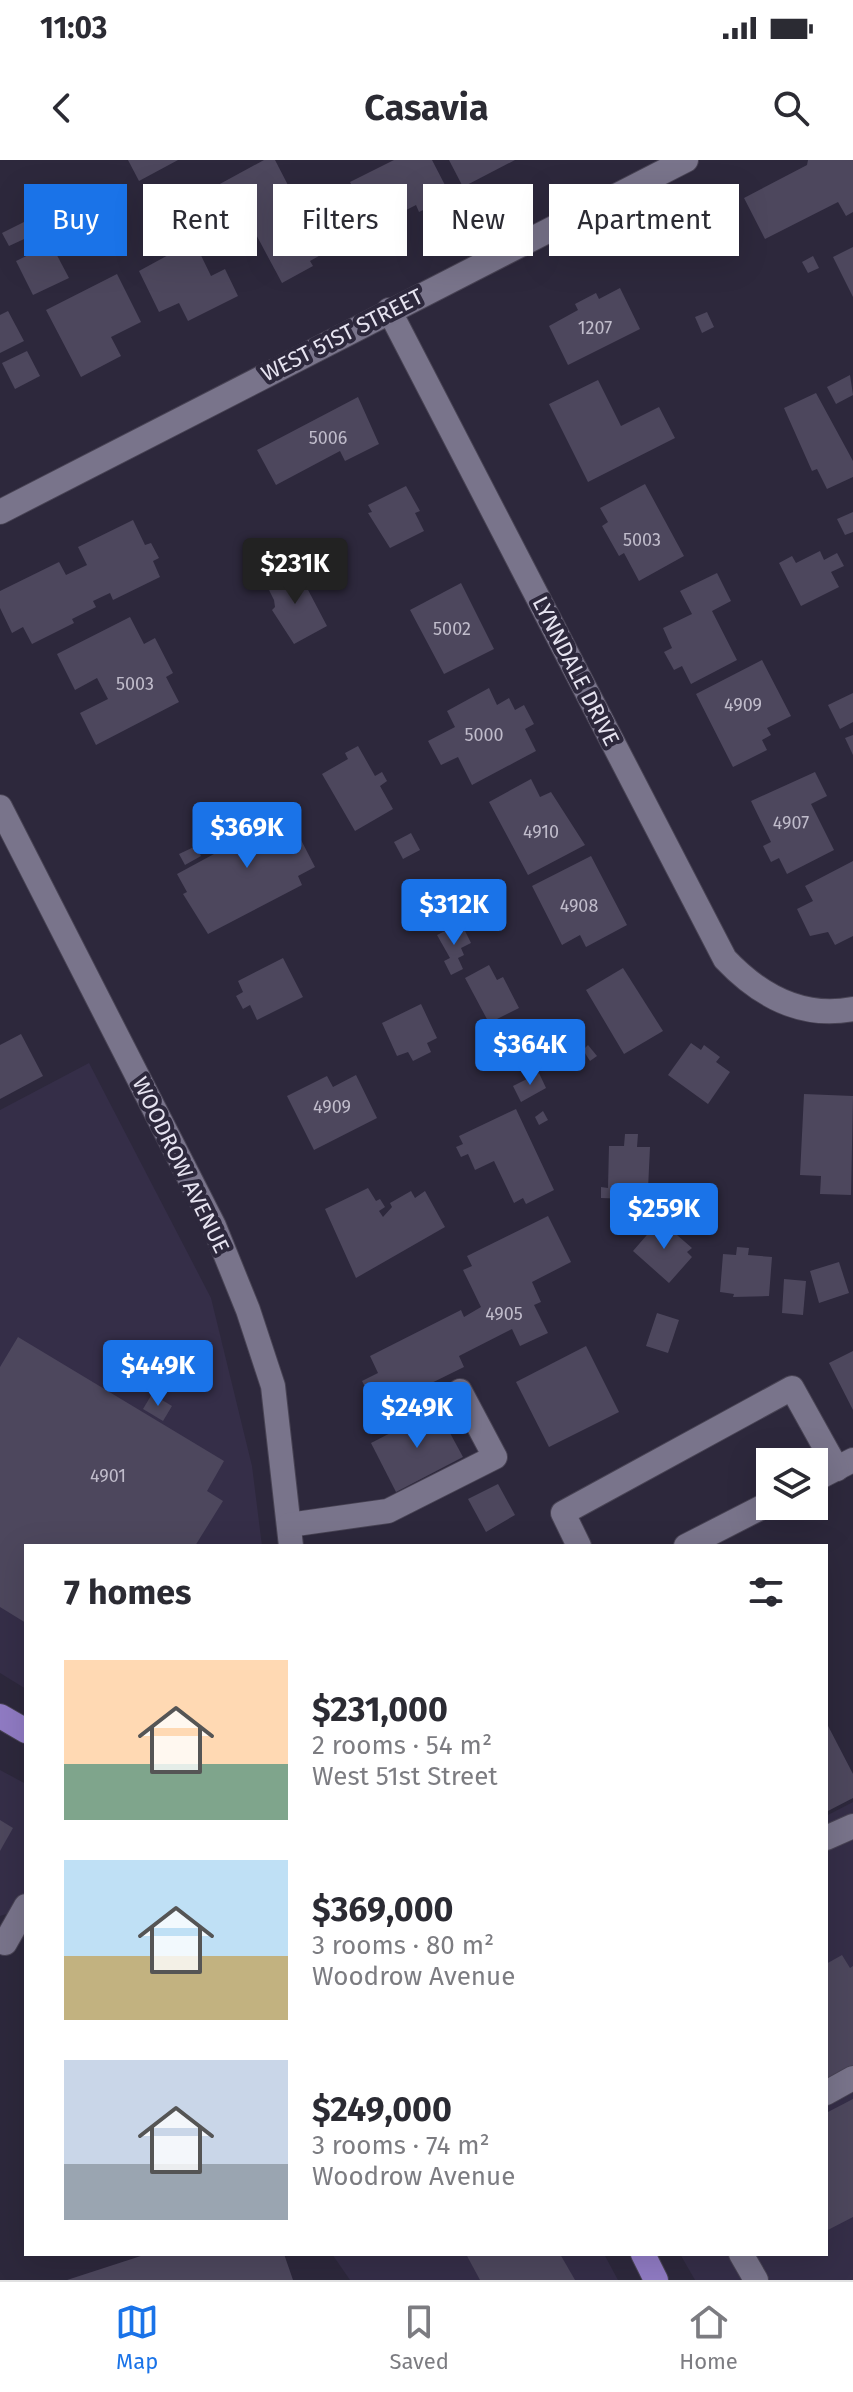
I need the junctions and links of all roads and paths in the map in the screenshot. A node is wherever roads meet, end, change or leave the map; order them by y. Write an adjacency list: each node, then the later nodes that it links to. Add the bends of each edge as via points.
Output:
1 (686, 160): 2 (street, WEST 51ST STREET)
2 (389, 310): 3 (street, WEST 51ST STREET); 5 (street, LYNNDALE DRIVE, via 725,959 744,979 791,1006)
3 (0, 512)
4 (0, 807): 9 (street, WOODROW AVENUE, via 225,1254 273,1386)
5 (853, 1009)
6 (460, 1391): 9 (street, via 495,1457 388,1511)
7 (845, 1464): 10 (street, via 792,1388 563,1513)
8 (756, 1510): 11 (street)
9 (290, 1535)
10 (578, 1544)
11 (690, 1544)
12 (0, 1716): 13 (main road)
13 (24, 1730)
14 (853, 1826): 15 (street)
15 (828, 1837)
16 (24, 1910): 17 (street)
17 (10, 1941)
18 (853, 2078): 19 (street)
19 (828, 2092)
20 (644, 2256): 22 (main road)
21 (742, 2256): 23 (street)
22 (656, 2280)
23 (756, 2280)

